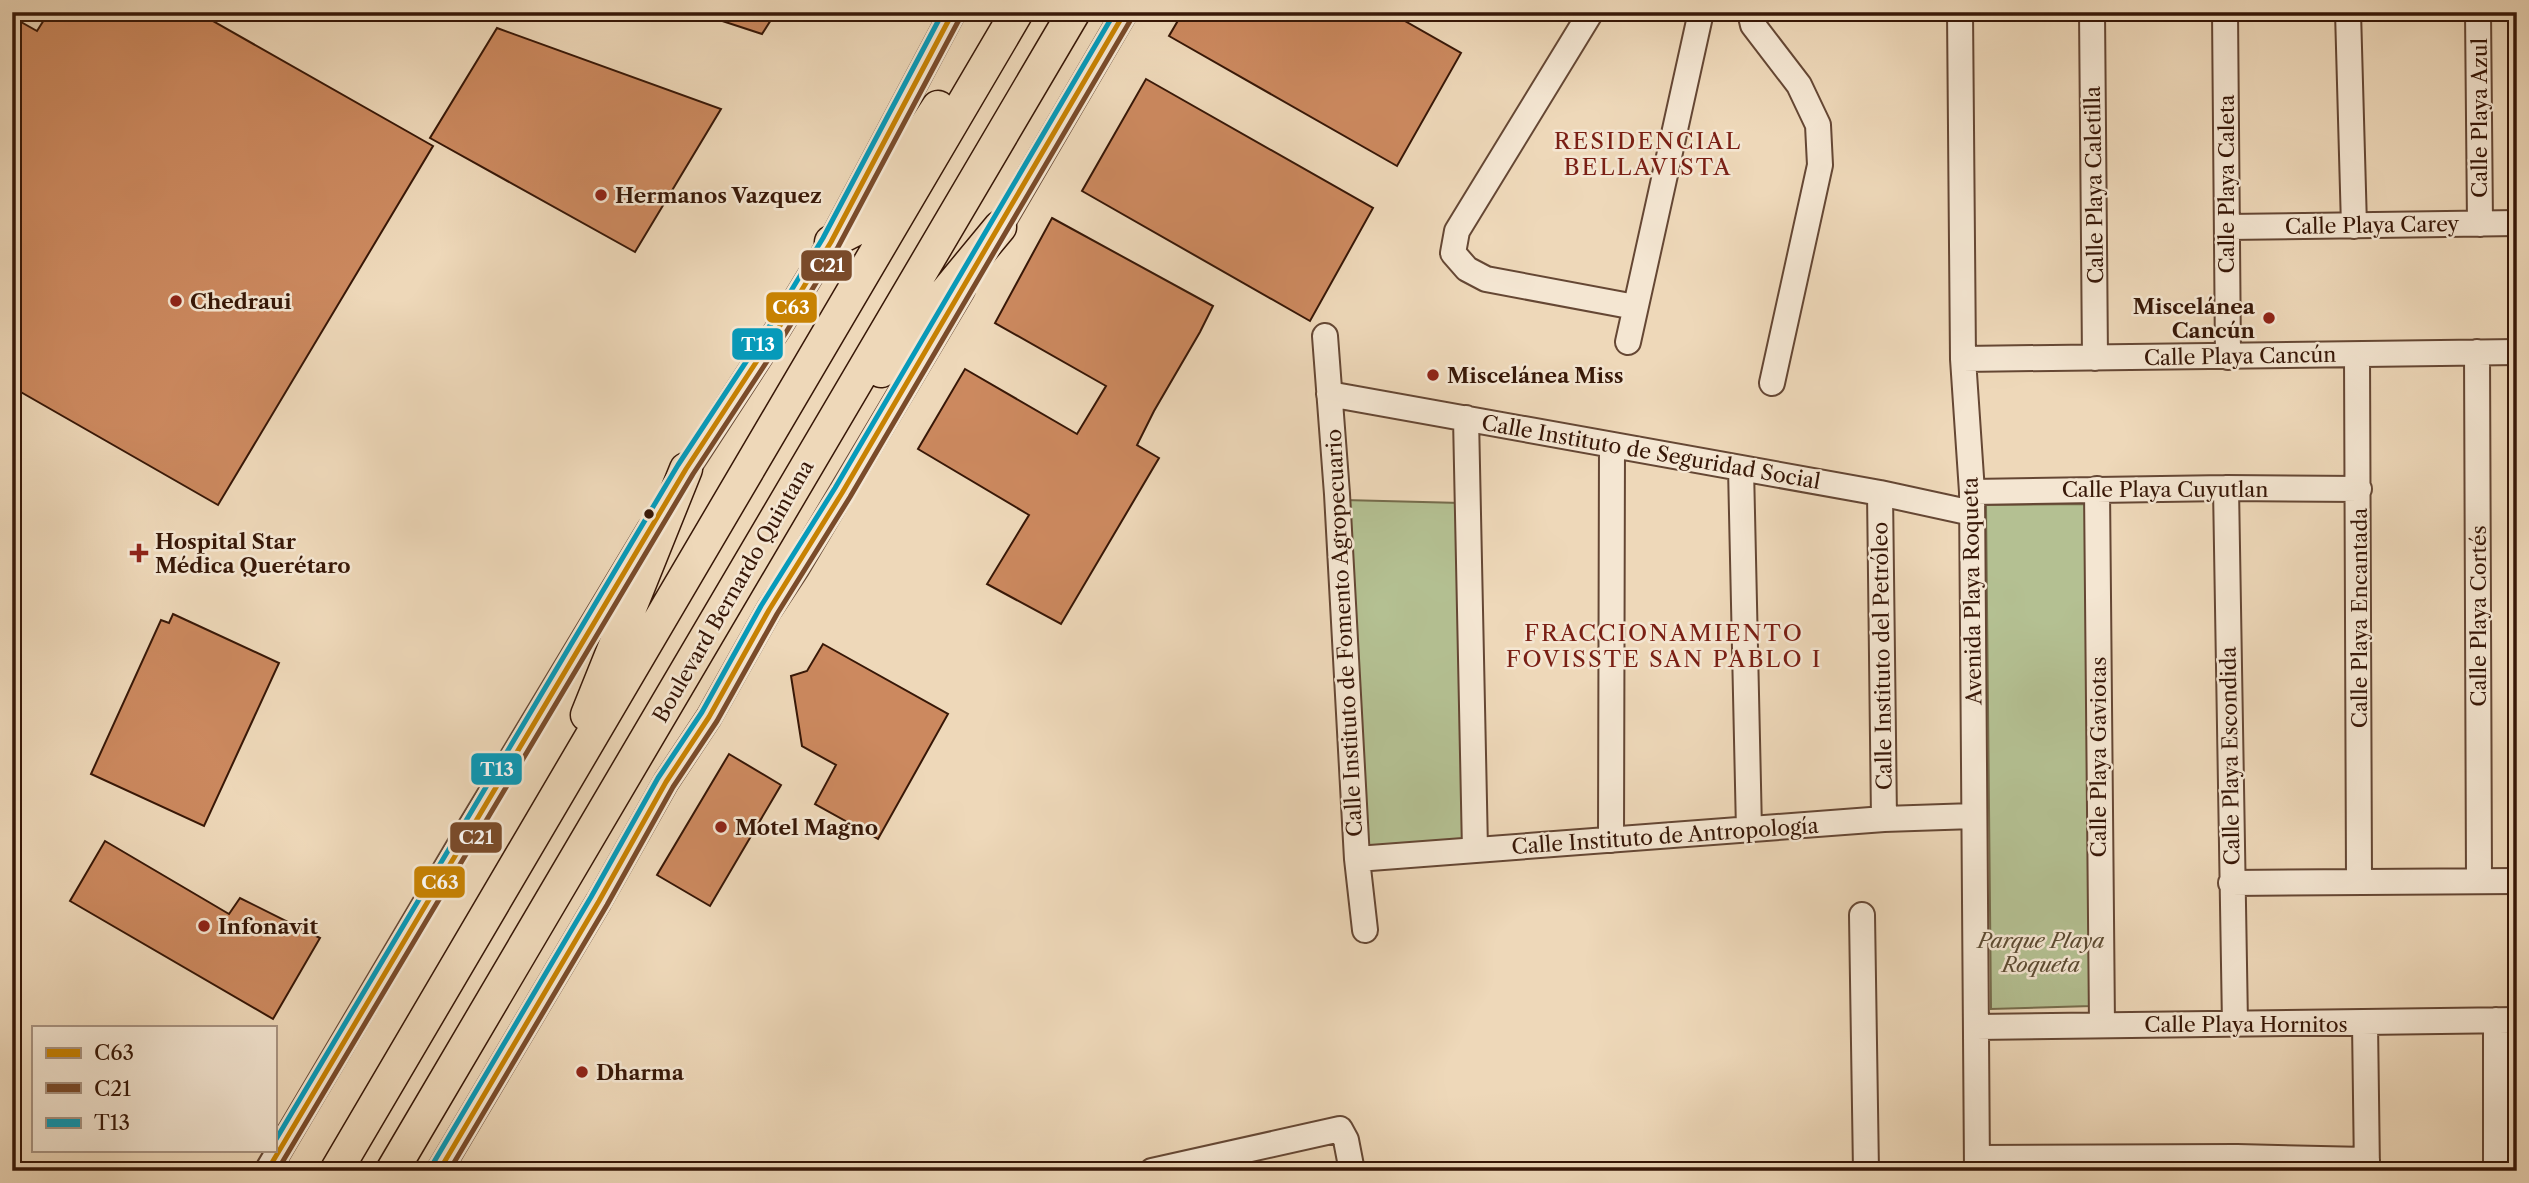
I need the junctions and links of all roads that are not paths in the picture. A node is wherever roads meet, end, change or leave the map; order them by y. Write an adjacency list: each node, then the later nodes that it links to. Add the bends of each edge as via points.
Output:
1 (953, 12): 19 (street)
2 (1006, 12): 19 (main road, via 983,37 860,227)
3 (1017, 12): 41 (main road)
4 (1074, 12): 33 (main road, Boulevard Bernardo Quintana)
5 (1125, 12): 17 (street)
6 (1591, 12): 20 (street, via 1457,231 1453,253 1467,269 1486,279)
7 (1701, 12): 20 (street)
8 (1750, 12): 29 (street, via 1753,25 1798,86 1818,125 1819,165)
9 (1959, 12): 28 (street, Avenida Playa Roqueta)
10 (2092, 12): 27 (street, Calle Playa Caletilla)
11 (2225, 12): 18 (street, Calle Playa Caleta)
12 (2348, 12): 16 (street)
13 (2478, 12): 15 (street, Calle Playa Azul)
14 (2517, 223): 15 (street, Calle Playa Carey)
15 (2480, 224): 16 (street, Calle Playa Carey)
16 (2354, 226): 18 (street, Calle Playa Carey)
17 (1000, 227): 33 (main road); 66 (street, via 666,782)
18 (2227, 228): 26 (street, Calle Playa Caleta)
19 (831, 242): 35 (street)
20 (1635, 307): 22 (street)
21 (1325, 336): 30 (street, Calle Instituto de Fomento Agropecuario)
22 (1628, 342)
23 (2477, 352): 24 (street, Calle Playa Cancún); 25 (street, Calle Playa Cancún); 48 (street, Calle Playa Cortés)
24 (2517, 352)
25 (2357, 355): 26 (street, Calle Playa Cancún); 38 (street, Calle Playa Encantada)
26 (2228, 356): 27 (street, Calle Playa Cancún)
27 (2095, 358): 28 (street, Calle Playa Cancún)
28 (1963, 359): 40 (street, Avenida Playa Roqueta)
29 (1772, 383)
30 (1329, 394): 31 (street, Calle Instituto de Seguridad Social); 47 (street, Calle Instituto de Fomento Agropecuario)
31 (1466, 418): 32 (street, Calle Instituto de Seguridad Social); 46 (street)
32 (1612, 444): 34 (street, Calle Instituto de Seguridad Social); 45 (street)
33 (818, 448): 65 (main road, Boulevard Bernardo Quintana)
34 (1741, 468): 39 (street, Calle Instituto de Seguridad Social); 44 (street)
35 (686, 469): 41 (main road); 63 (street)
36 (2226, 488): 37 (street, Calle Playa Cuyutlan); 38 (street, Calle Playa Cuyutlan); 51 (street, Calle Playa Escondida)
37 (2097, 489): 40 (street, Calle Playa Cuyutlan); 57 (street, Calle Playa Gaviotas)
38 (2359, 489): 49 (street, Calle Playa Encantada)
39 (1880, 493): 40 (street, Calle Instituto de Seguridad Social); 43 (street, Calle Instituto del Petróleo)
40 (1972, 503): 42 (street, Avenida Playa Roqueta)
41 (547, 814): 64 (main road)
42 (1974, 816): 43 (street, Calle Instituto de Antropología); 58 (street, Avenida Playa Roqueta)
43 (1884, 819): 44 (street, Calle Instituto de Antropología)
44 (1749, 830): 45 (street, Calle Instituto de Antropología)
45 (1611, 840): 46 (street, Calle Instituto de Antropología)
46 (1475, 850): 47 (street, Calle Instituto de Antropología)
47 (1357, 859): 53 (street, Calle Instituto de Fomento Agropecuario)
48 (2479, 880): 49 (street); 50 (street)
49 (2359, 881): 51 (street)
50 (2517, 881)
51 (2231, 883): 56 (street, Calle Playa Escondida)
52 (1862, 915): 69 (street)
53 (1364, 930)
54 (2506, 1020): 55 (street, Calle Playa Hornitos); 70 (street)
55 (2365, 1023): 56 (street, Calle Playa Hornitos); 62 (street)
56 (2235, 1024): 57 (street, Calle Playa Hornitos)
57 (2102, 1025): 58 (street, Calle Playa Hornitos)
58 (1976, 1027): 59 (street, Avenida Playa Roqueta)
59 (1977, 1164): 60 (street)
60 (2110, 1164): 61 (street)
61 (2237, 1164): 62 (street)
62 (2367, 1166)
63 (267, 1171)
64 (336, 1171)
65 (392, 1171)
66 (439, 1171)
67 (1153, 1171): 68 (street, via 1340,1129)
68 (1352, 1171)
69 (1866, 1171)
70 (2496, 1171)

